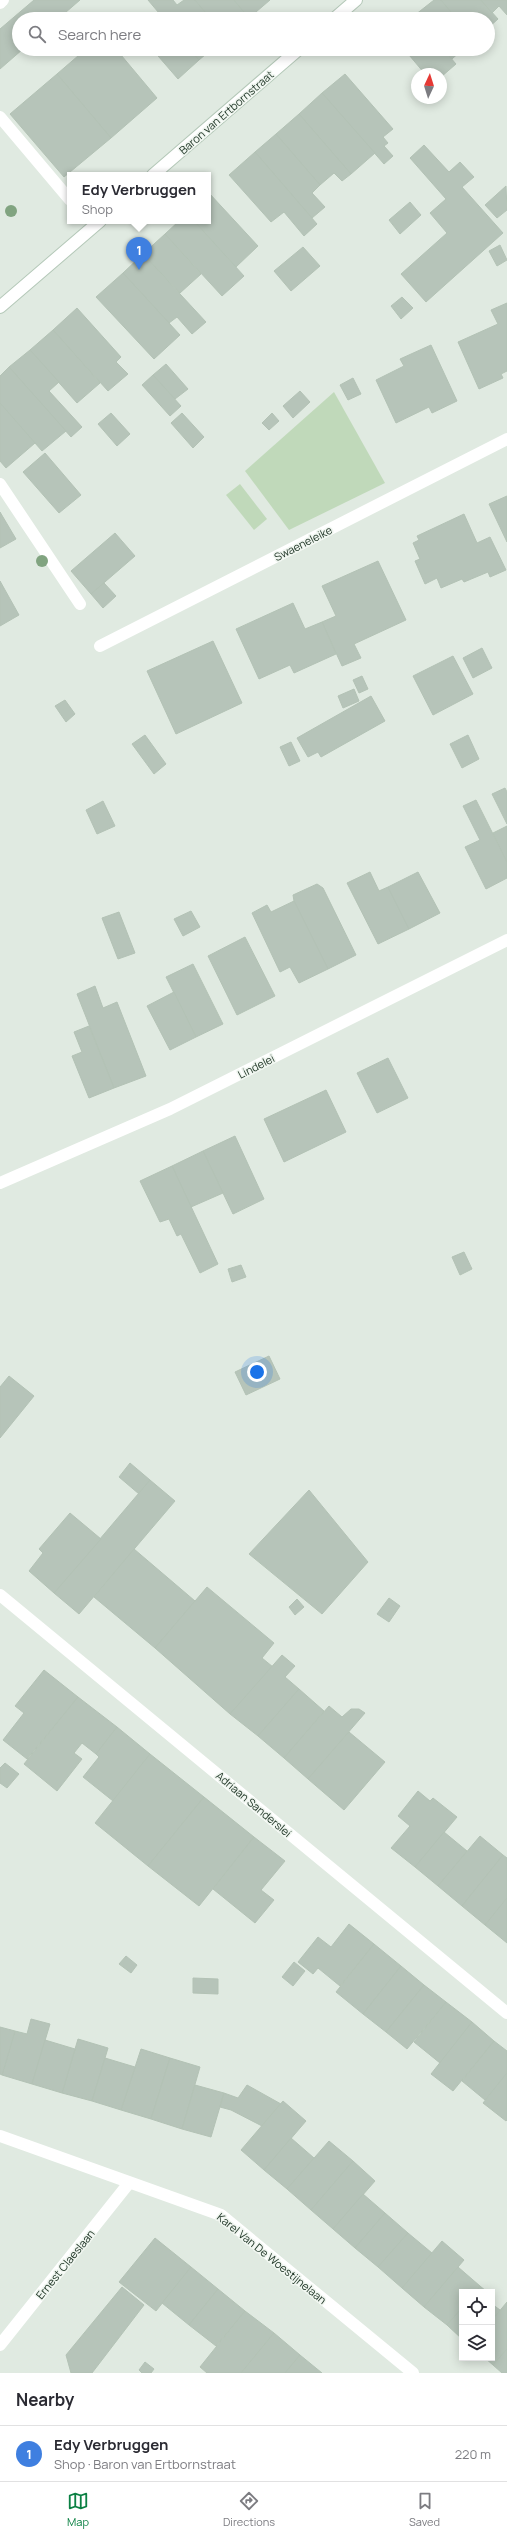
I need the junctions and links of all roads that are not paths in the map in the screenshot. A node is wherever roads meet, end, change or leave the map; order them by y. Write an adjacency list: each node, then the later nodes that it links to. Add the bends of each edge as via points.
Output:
1 (3, 0): 3 (street)
2 (356, 0): 4 (street)
3 (0, 3)
4 (342, 12)
5 (291, 56): 7 (street, Baron van Ertbornstraat)
6 (0, 117): 8 (street)
7 (156, 172)
8 (67, 196)
9 (93, 224): 10 (street)
10 (0, 307)
11 (507, 439): 14 (street, Swaeneleike)
12 (0, 484): 13 (street)
13 (80, 604)
14 (100, 646)
15 (507, 940): 16 (street, Lindelei, via 170,1109)
16 (0, 1183)
17 (0, 1595): 18 (street, Adriaan Sanderslei)
18 (507, 2013)
19 (0, 2136): 20 (street, Karel Van De Woestijnelaan)
20 (129, 2183): 21 (street, Ernest Claeslaan); 22 (street, Karel Van De Woestijnelaan, via 221,2215)
21 (0, 2345)
22 (413, 2373)

